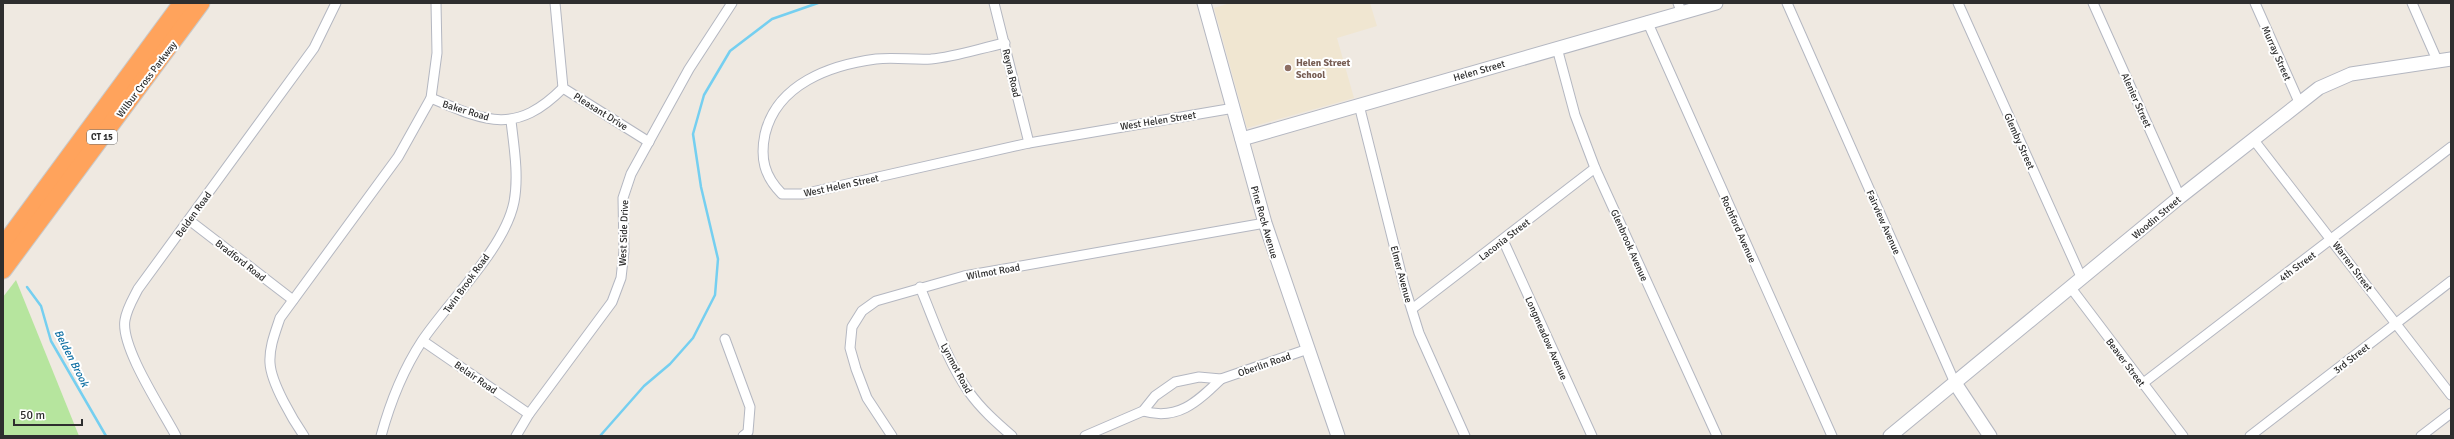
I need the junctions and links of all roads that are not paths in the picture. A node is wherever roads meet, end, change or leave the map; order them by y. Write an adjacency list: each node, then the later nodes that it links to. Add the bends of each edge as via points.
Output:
1 (182, 3): 38 (highway, Wilbur Cross Parkway / CT 15)
2 (201, 3): 39 (highway, Wilbur Cross Parkway / CT 15)
3 (336, 3): 34 (street, Belden Road, via 314,48)
4 (436, 3): 22 (street, via 437,52)
5 (555, 3): 21 (street, Pleasant Drive)
6 (732, 3): 29 (street, West Side Drive, via 689,69)
7 (994, 3): 17 (street, Reyna Road)
8 (1204, 3): 25 (street, Pine Rock Avenue)
9 (1716, 3): 15 (street, Helen Street)
10 (1787, 3): 51 (street, Fairview Avenue)
11 (1958, 3): 40 (street, Glemby Street)
12 (2093, 3): 33 (street, Alenier Street)
13 (2255, 3): 23 (street, Murray Street)
14 (2412, 3): 20 (street)
15 (1680, 7): 16 (street, Helen Street)
16 (1647, 21): 18 (street, Helen Street); 69 (street, Rochford Avenue)
17 (1005, 43): 30 (street, Reyna Road); 30 (street, West Helen Street, via 932,59 877,59 841,66 814,75 789,93 769,120 763,145 763,167 772,184 782,194 803,194)
18 (1557, 48): 24 (street, Helen Street); 32 (street, Glenbrook Avenue, via 1576,115)
19 (2451, 59): 20 (street, Woodin Street)
20 (2437, 60): 23 (street, Woodin Street, via 2351,74 2319,88)
21 (563, 88): 26 (street, Baker Road, via 528,115); 29 (street, Pleasant Drive)
22 (430, 98): 26 (street, Baker Road, via 489,118); 44 (street, via 398,157)
23 (2299, 102): 28 (street, Woodin Street)
24 (1359, 104): 27 (street, Helen Street); 45 (street, Elmer Avenue)
25 (1234, 108): 27 (street, Pine Rock Avenue); 30 (street, West Helen Street)
26 (511, 120): 48 (street, Twin Brook Road, via 514,203 504,230)
27 (1242, 139): 35 (street, Pine Rock Avenue)
28 (2252, 139): 33 (street, Woodin Street); 36 (street, Warren Street)
29 (649, 142): 56 (street, West Side Drive, via 631,174 623,198 624,251 621,278 612,302)
30 (1029, 143)
31 (2451, 147): 36 (street, 4th Street)
32 (1595, 168): 37 (street, Laconia Street); 68 (street, Glenbrook Avenue)
33 (2180, 197): 40 (street, Woodin Street)
34 (189, 220): 44 (street, Bradford Road); 57 (street, Belden Road, via 138,289 128,306 124,321 130,351)
35 (1264, 223): 42 (street, Wilmot Road, via 964,276); 49 (street, Pine Rock Avenue)
36 (2332, 239): 46 (street, Warren Street); 52 (street, 4th Street)
37 (1503, 240): 45 (street, Laconia Street); 67 (street, Longmeadow Avenue)
38 (3, 246)
39 (3, 270)
40 (2082, 279): 43 (street, Woodin Street)
41 (2451, 281): 46 (street, 3rd Street)
42 (920, 287): 62 (street, Wilmot Road, via 876,301 862,311 852,327 850,348 856,369 867,398); 63 (street, Lynmot Road, via 948,354 970,393)
43 (2071, 288): 51 (street, Woodin Street); 52 (street, Beaver Street)
44 (293, 300): 58 (street, via 280,318 272,341 270,364 278,386)
45 (1412, 309): 66 (street, Elmer Avenue, via 1419,333)
46 (2396, 323): 53 (street, Warren Street); 73 (street, 3rd Street)
47 (725, 339): 61 (street, via 750,407 748,432)
48 (423, 341): 56 (street, Belair Road); 59 (street, Twin Brook Road, via 400,382)
49 (1308, 349): 50 (street, Oberlin Road); 65 (street, Pine Rock Avenue)
50 (1221, 379): 54 (street, Oberlin Road, via 1200,399 1182,410 1159,415); 54 (street, Oberlin Road, via 1200,377 1175,382 1155,396)
51 (1955, 383): 70 (street, Woodin Street); 71 (street, Fairview Avenue)
52 (2142, 384): 72 (street, Beaver Street)
53 (2451, 395)
54 (1143, 411): 64 (street, Oberlin Road)
55 (2451, 413): 74 (street)
56 (529, 414): 60 (street, West Side Drive)
57 (176, 436)
58 (304, 436)
59 (381, 436)
60 (516, 436)
61 (743, 436)
62 (892, 436)
63 (1012, 436)
64 (1085, 436)
65 (1338, 436)
66 (1465, 436)
67 (1592, 436)
68 (1717, 436)
69 (1832, 436)
70 (1890, 436)
71 (1990, 436)
72 (2183, 436)
73 (2250, 436)
74 (2421, 436)

